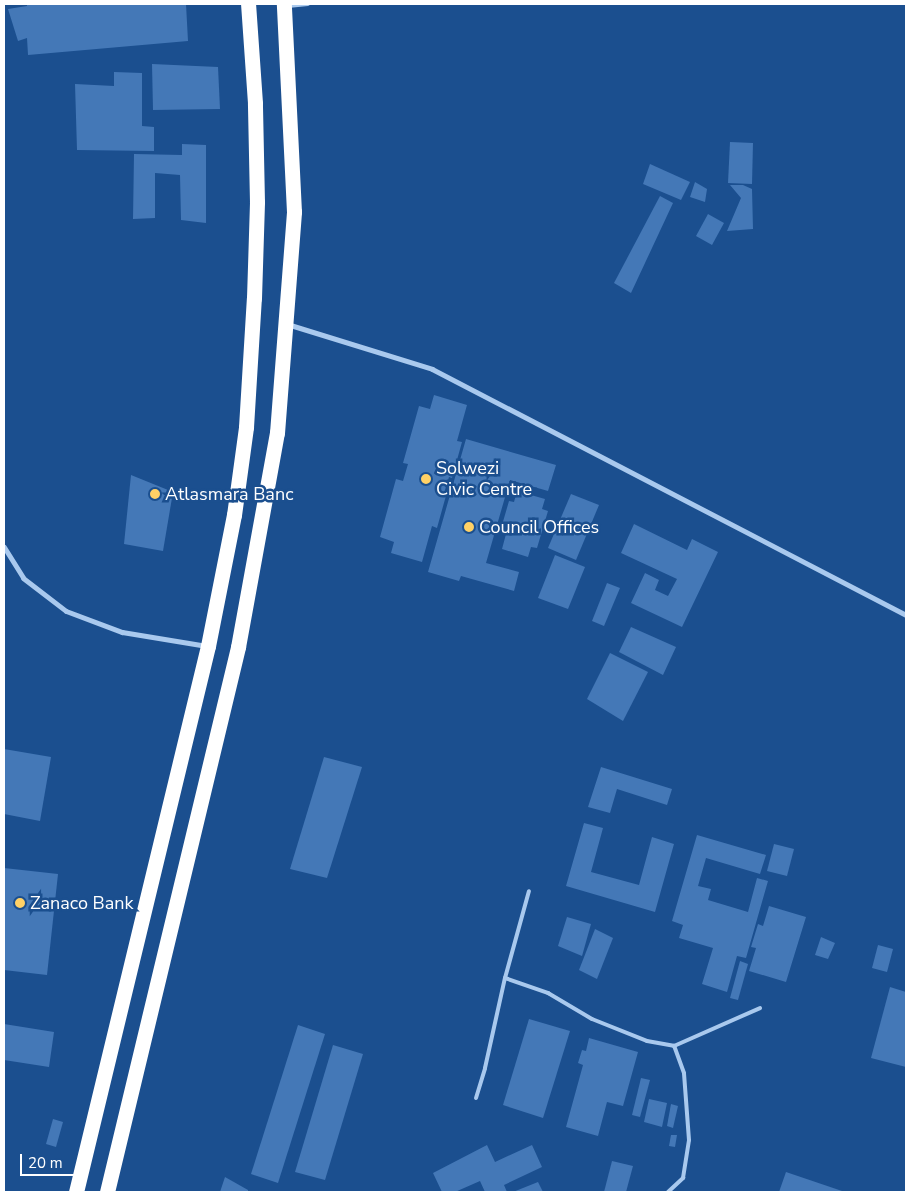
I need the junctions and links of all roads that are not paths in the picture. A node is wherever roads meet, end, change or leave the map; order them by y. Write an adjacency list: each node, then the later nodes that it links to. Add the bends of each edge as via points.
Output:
1 (248, 4): 7 (highway, via 257,202 252,365 234,515)
2 (308, 4): 3 (lane)
3 (284, 5): 4 (highway, via 294,212)
4 (286, 324): 6 (street, via 432,369); 14 (highway, via 277,433 238,647)
5 (4, 547): 7 (street, via 23,578 66,612 122,632)
6 (906, 615)
7 (208, 646): 13 (highway)
8 (529, 892): 9 (lane)
9 (505, 978): 11 (lane, via 548,993 592,1019 647,1041); 12 (lane)
10 (760, 1008): 11 (lane)
11 (674, 1046): 15 (lane, via 684,1073 689,1140 683,1178)
12 (476, 1098)
13 (76, 1192)
14 (107, 1192)
15 (668, 1192)

